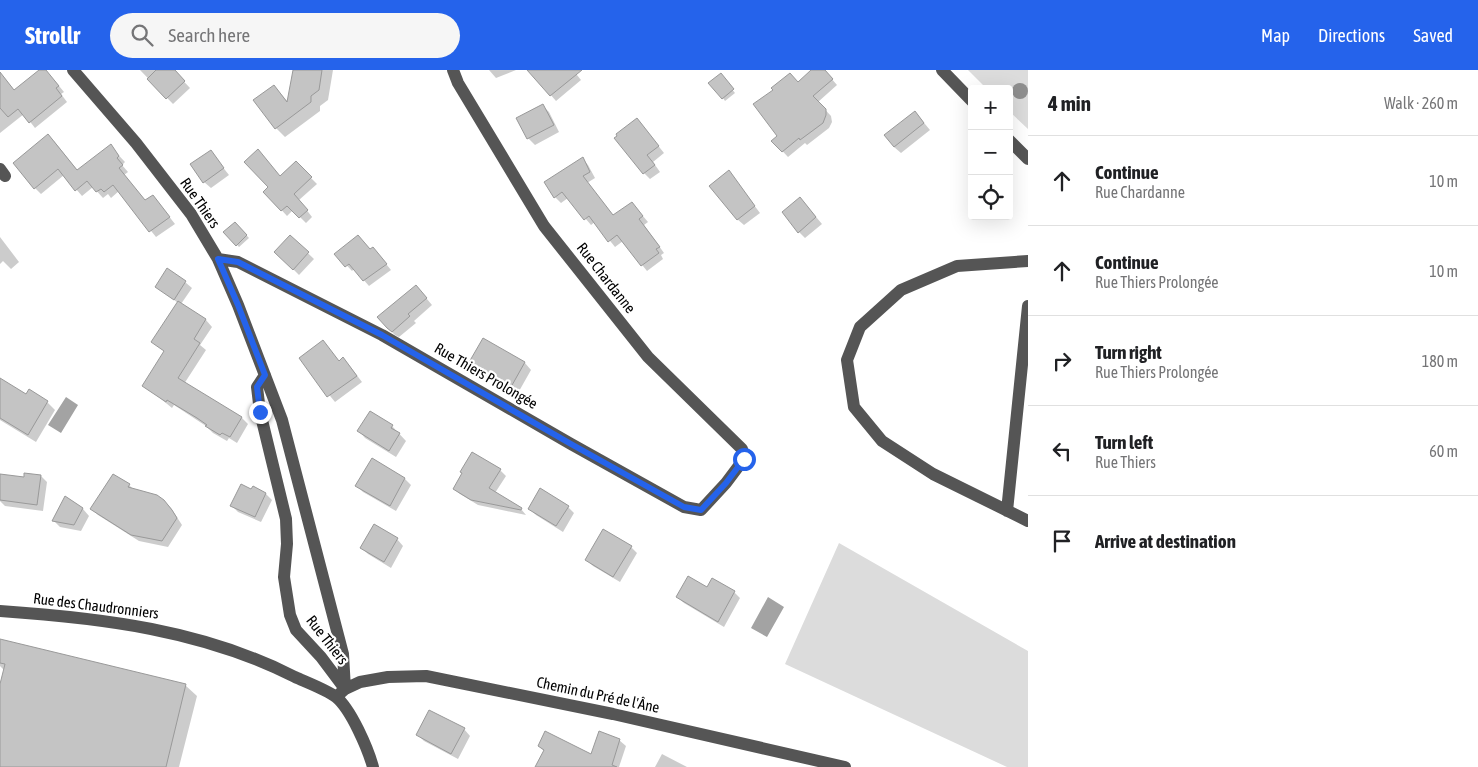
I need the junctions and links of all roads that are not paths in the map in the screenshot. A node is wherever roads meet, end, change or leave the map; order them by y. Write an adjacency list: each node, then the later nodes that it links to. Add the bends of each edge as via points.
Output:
1 (73, 70): 7 (street, Rue Thiers, via 191,214)
2 (453, 70): 11 (street, Rue Chardanne, via 544,226 648,357 742,449 744,459)
3 (942, 70): 4 (street)
4 (968, 97)
5 (1013, 144): 6 (street)
6 (1028, 159)
7 (218, 259): 10 (street, Rue Thiers); 11 (street, Rue Thiers Prolongée, via 238,262 382,335 684,507 701,510)
8 (1028, 261): 12 (street, via 957,266 901,290 860,327 847,360 854,407 882,441 933,474)
9 (1028, 306): 12 (street)
10 (265, 375): 15 (street, Rue Thiers, via 282,420 343,654); 15 (street, Rue Thiers, via 257,387 286,519 284,577 290,615 296,630 321,657)
11 (726, 483)
12 (1007, 511): 13 (street)
13 (1028, 522)
14 (0, 612): 15 (street, Rue des Chaudronniers, via 77,617 183,635 225,647)
15 (340, 693): 16 (street); 17 (street, Chemin du Pré de l'Âne, via 360,682 426,676 613,714)
16 (374, 767)
17 (845, 767)

